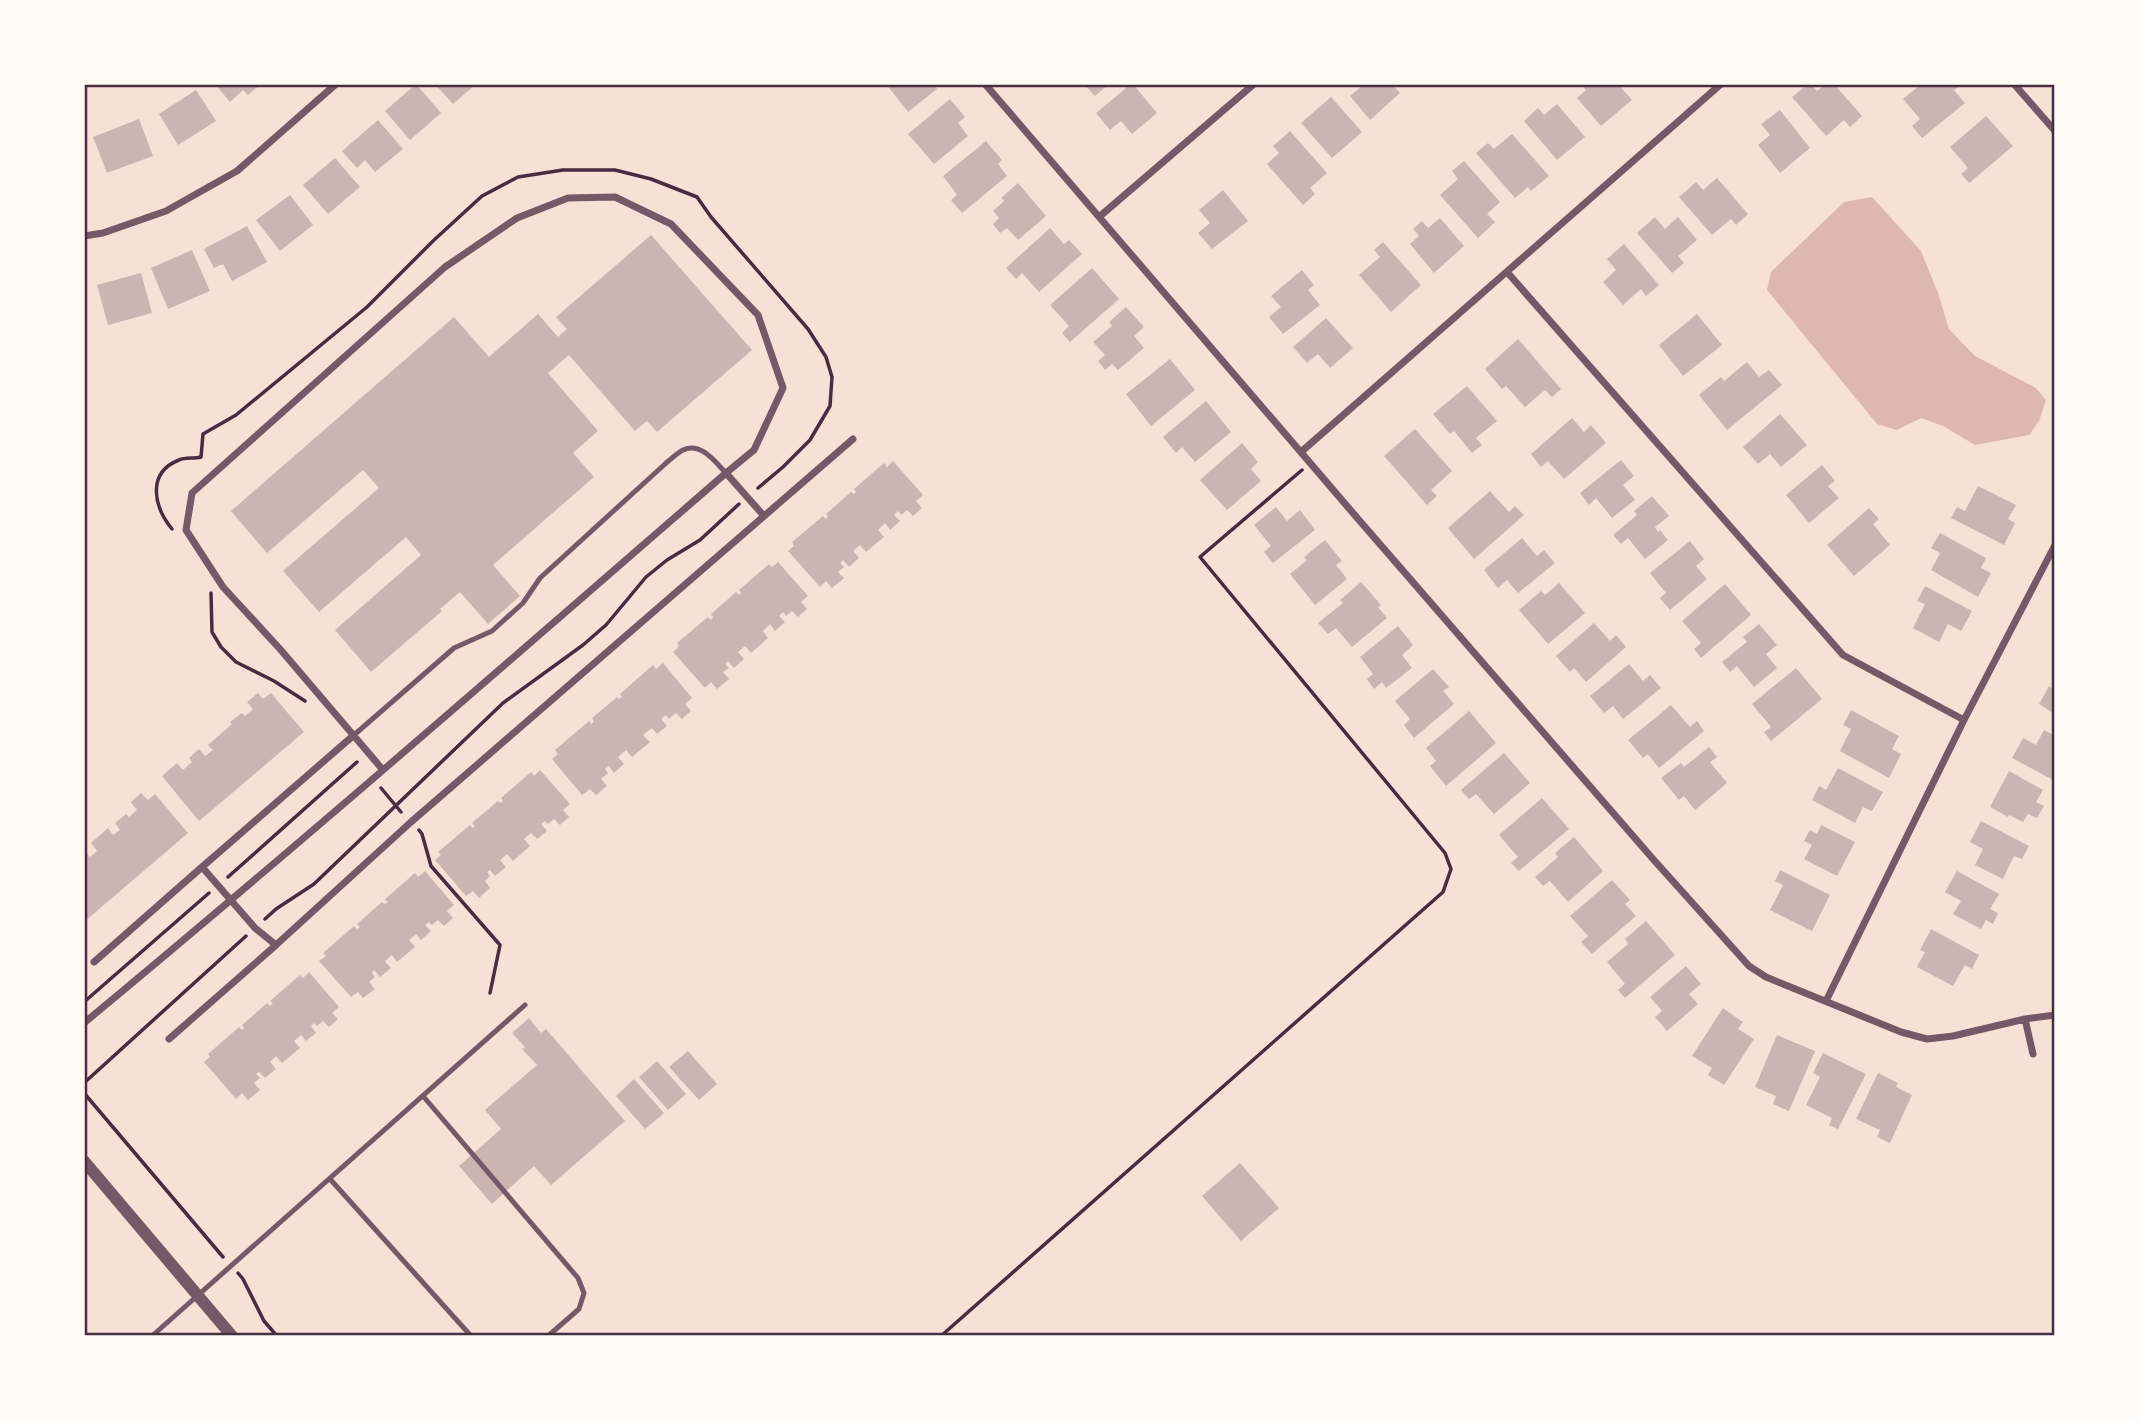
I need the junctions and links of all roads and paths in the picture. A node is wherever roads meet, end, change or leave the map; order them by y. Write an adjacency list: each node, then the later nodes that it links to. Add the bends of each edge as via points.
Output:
1 (337, 84): 8 (street, via 237,171 166,211)
2 (985, 84): 7 (street)
3 (1254, 84): 7 (street)
4 (1721, 84): 9 (street)
5 (2014, 84): 6 (street)
6 (2055, 131)
7 (1099, 217): 11 (street)
8 (84, 236)
9 (1507, 272): 11 (street); 20 (street, via 1843,655)
10 (853, 439): 15 (street)
11 (1301, 452): 12 (street)
12 (1310, 463): 33 (street, via 1737,954 1766,977); 53 (path, via 1200,557 1446,853 1451,869 1443,892)
13 (726, 473): 14 (street); 21 (lane, via 704,451 683,450 540,578 523,603 492,631 454,648); 21 (street, via 754,450 783,388 758,315 671,224 615,198 568,198 517,218 445,267 192,493 186,530 223,587); 23 (street)
14 (747, 497): 15 (street); 16 (path, via 810,440 830,406 832,377 826,357 808,329 697,197 615,170 563,170 518,177 482,196 367,306 236,415 203,434 201,457 180,459 165,470 155,497 163,518); 25 (path, via 700,540 646,576 606,625 503,703)
15 (764, 516): 26 (street)
16 (179, 537)
17 (2055, 545): 20 (street)
18 (211, 590): 19 (path, via 212,632 221,647 236,662)
19 (307, 703)
20 (1964, 720): 33 (street)
21 (354, 735): 22 (street); 23 (street)
22 (343, 745): 24 (path); 27 (street)
23 (383, 770): 24 (street)
24 (373, 778): 25 (path); 28 (street)
25 (395, 805): 26 (path); 29 (path, via 314,884)
26 (411, 822): 30 (street); 32 (path, via 422,834 431,866 500,945)
27 (202, 867): 28 (street); 31 (street)
28 (231, 901): 29 (street); 38 (street)
29 (255, 928): 30 (street); 41 (path)
30 (276, 945): 39 (street)
31 (94, 962)
32 (489, 993)
33 (1826, 1001): 37 (street, via 1927,1039)
34 (525, 1005): 43 (lane)
35 (2055, 1006): 36 (street)
36 (2053, 1015): 37 (street)
37 (2025, 1019): 40 (street)
38 (84, 1023)
39 (169, 1039)
40 (2033, 1054)
41 (84, 1083)
42 (84, 1093): 46 (path)
43 (423, 1096): 45 (lane); 52 (lane, via 578,1278 584,1293 579,1308)
44 (84, 1161): 47 (street)
45 (330, 1179): 46 (lane); 51 (lane)
46 (231, 1267): 47 (lane); 50 (path)
47 (198, 1296): 48 (lane); 49 (street)
48 (152, 1336)
49 (232, 1336)
50 (277, 1336)
51 (471, 1336)
52 (548, 1336)
53 (941, 1336)

